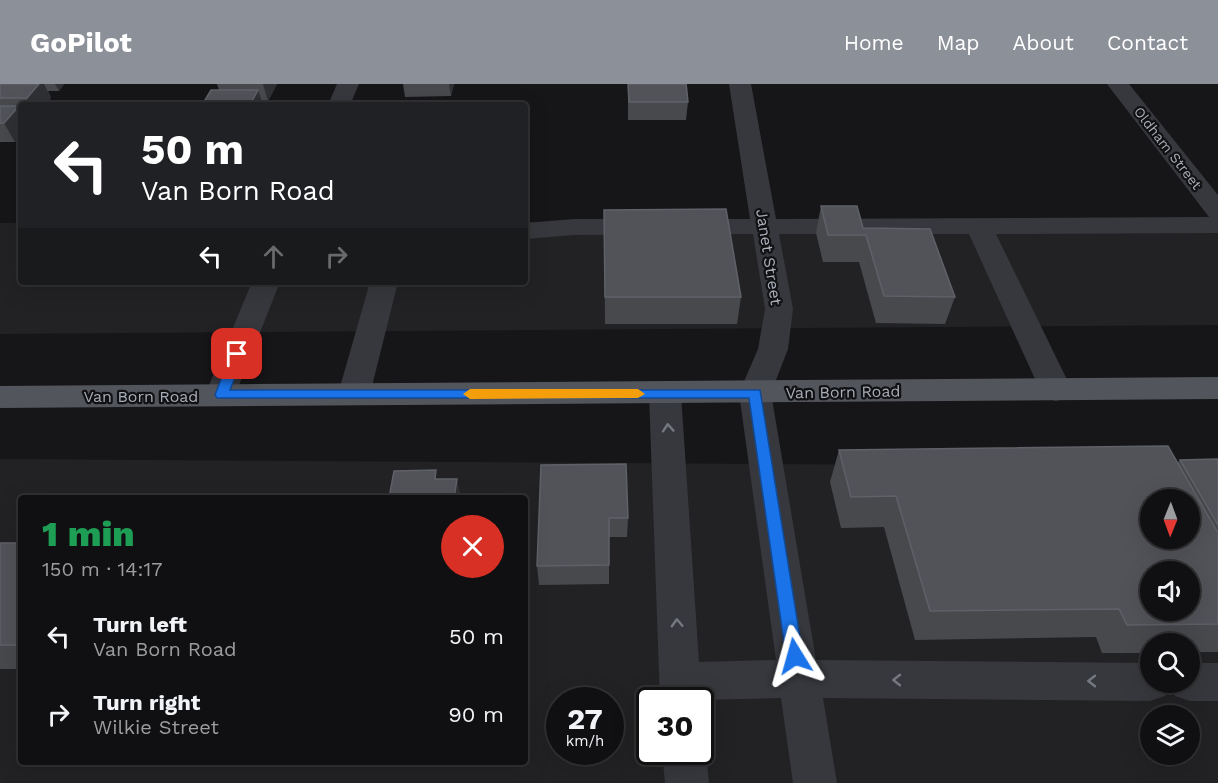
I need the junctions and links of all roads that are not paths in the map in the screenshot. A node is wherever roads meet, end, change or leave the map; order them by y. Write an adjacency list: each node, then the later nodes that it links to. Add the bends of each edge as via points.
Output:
1 (348, 84): 4 (street)
2 (740, 84): 7 (street, Janet Street)
3 (1118, 84): 5 (street, Oldham Street)
4 (340, 102)
5 (1218, 212)
6 (1218, 225): 8 (street)
7 (764, 226): 8 (street); 9 (street); 15 (street, Janet Street, via 779,309 773,349)
8 (979, 226): 13 (street)
9 (528, 231)
10 (265, 285): 17 (street)
11 (383, 285): 16 (street)
12 (1218, 388): 13 (main road, Van Born Road)
13 (1056, 390): 15 (main road, Van Born Road)
14 (665, 393): 15 (main road, Van Born Road); 16 (main road, Van Born Road); 23 (street, one-way to 14)
15 (755, 393): 19 (street)
16 (354, 394): 17 (main road, Van Born Road)
17 (221, 395): 18 (main road, Van Born Road)
18 (0, 397)
19 (798, 679): 20 (street, one-way to 19); 24 (street); 27 (street)
20 (1140, 682)
21 (1200, 682): 22 (street)
22 (1218, 682)
23 (680, 687)
24 (714, 688)
25 (685, 765): 26 (street)
26 (687, 783)
27 (815, 783)

